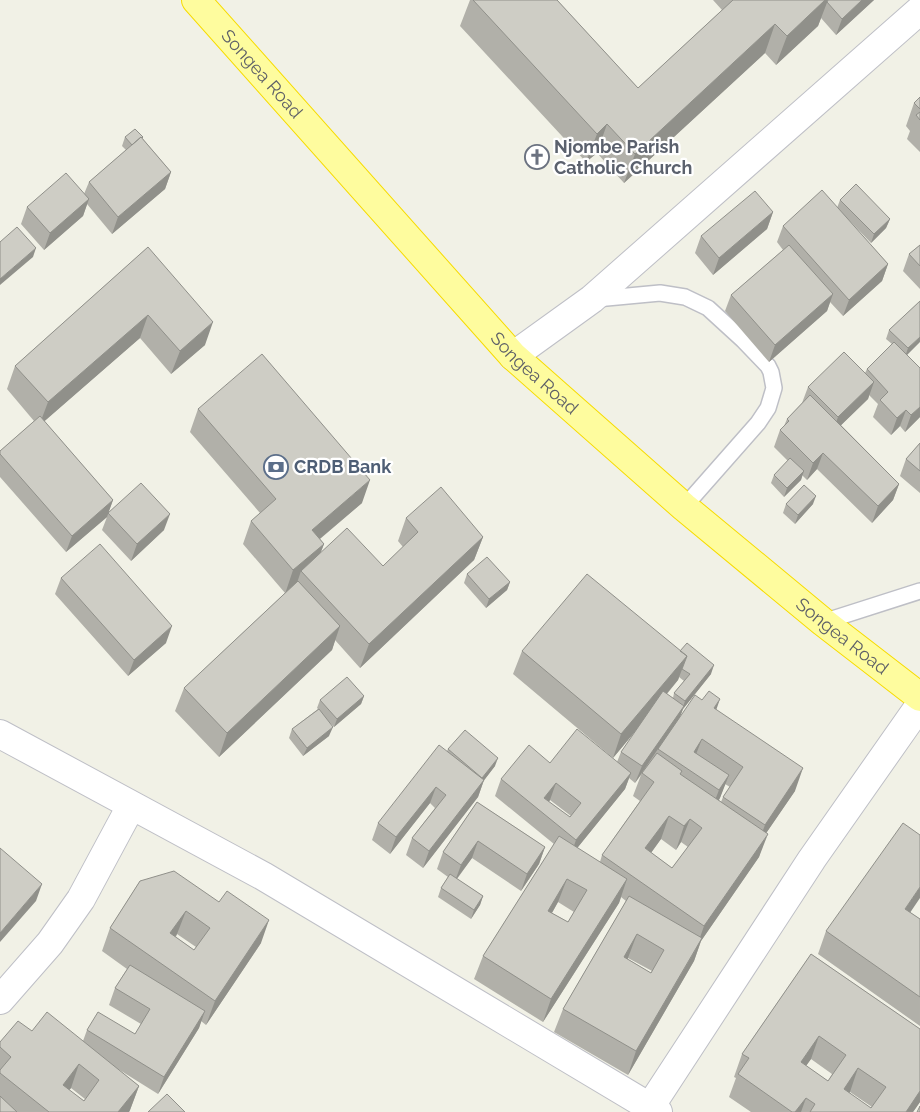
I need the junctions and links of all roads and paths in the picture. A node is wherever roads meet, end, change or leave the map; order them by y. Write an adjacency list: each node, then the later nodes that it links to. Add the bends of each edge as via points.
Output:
1 (196, 0): 4 (highway, Songea Road)
2 (920, 10): 3 (street)
3 (592, 299): 4 (street); 5 (lane, via 660,293 685,297 708,308 771,372 774,388 763,416)
4 (513, 356): 5 (highway, Songea Road)
5 (684, 507): 7 (highway, Songea Road)
6 (920, 591): 7 (lane)
7 (823, 622): 8 (highway, Songea Road)
8 (920, 696)
9 (920, 705): 13 (street, via 812,859)
10 (0, 734): 11 (street)
11 (131, 806): 12 (street, via 81,899 50,942); 13 (street, via 263,876)
12 (0, 1000)
13 (654, 1110)

